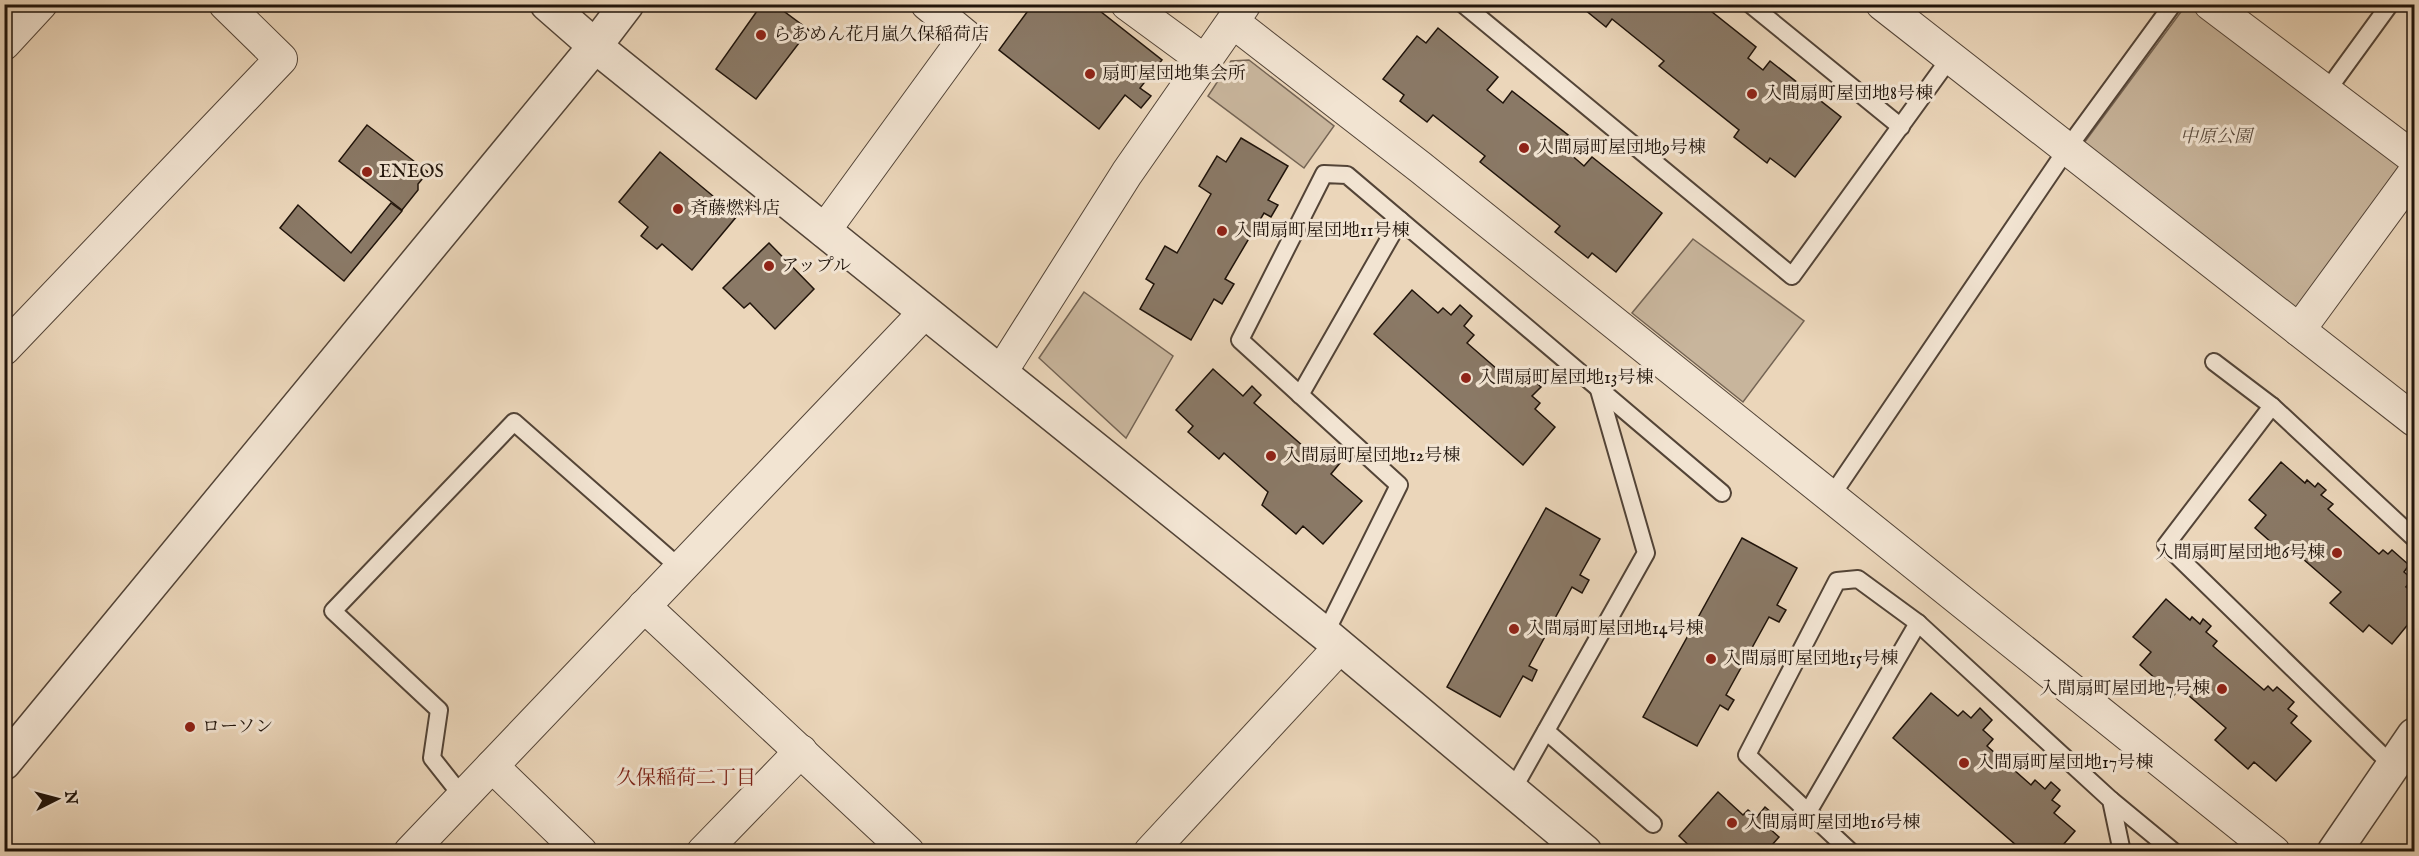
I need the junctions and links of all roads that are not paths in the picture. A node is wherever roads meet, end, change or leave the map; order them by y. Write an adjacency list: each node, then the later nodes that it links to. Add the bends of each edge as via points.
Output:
1 (41, 4): 14 (street)
2 (225, 4): 27 (street, via 281,59)
3 (547, 4): 15 (street)
4 (627, 4): 15 (street)
5 (927, 4): 24 (street, via 966,36)
6 (1127, 4): 17 (street)
7 (1463, 4): 19 (lane, via 1792,276)
8 (1750, 4): 19 (lane)
9 (1882, 4): 16 (street)
10 (2173, 4): 20 (lane)
11 (2210, 4): 18 (street)
12 (2390, 4): 18 (lane)
13 (1238, 13): 17 (street); 35 (street, via 1420,167)
14 (4, 44)
15 (595, 46): 24 (street); 44 (street)
16 (1950, 58): 19 (lane); 20 (street)
17 (1206, 62): 29 (street, via 1127,173)
18 (2326, 92): 21 (street)
19 (1901, 126)
20 (2067, 149): 26 (street); 35 (lane)
21 (2415, 158)
22 (2415, 173): 26 (street)
23 (1400, 220): 30 (lane); 31 (lane); 31 (lane, via 1347,175 1324,174 1240,340)
24 (824, 231): 25 (street)
25 (924, 312): 29 (street); 37 (street)
26 (2299, 330): 33 (street)
27 (4, 349)
28 (2214, 362): 32 (lane)
29 (1001, 372): 40 (street)
30 (1599, 389): 34 (lane); 41 (lane, via 1646,553)
31 (1300, 395): 40 (lane, via 1399,485)
32 (2272, 406): 36 (lane); 46 (lane, via 2166,545)
33 (2415, 420)
34 (1722, 493)
35 (1832, 495): 61 (street)
36 (2415, 538)
37 (680, 568): 38 (street); 48 (lane, via 514,422 333,611 439,710 432,758)
38 (644, 606): 43 (street); 45 (street)
39 (1918, 623): 49 (lane); 50 (lane); 50 (lane, via 1858,579 1837,580 1747,754)
40 (1333, 641): 47 (street); 56 (street)
41 (1546, 732): 47 (lane); 51 (lane)
42 (2415, 735): 46 (street)
43 (801, 751): 52 (street); 55 (street)
44 (4, 763)
45 (492, 766): 48 (street); 54 (street)
46 (2393, 766): 62 (street)
47 (1512, 791): 57 (street)
48 (462, 796): 53 (street)
49 (2111, 800): 59 (lane); 60 (lane)
50 (1808, 812): 58 (lane)
51 (1653, 824)
52 (908, 851)
53 (410, 852)
54 (581, 852)
55 (703, 852)
56 (1150, 852)
57 (1585, 852)
58 (1851, 852)
59 (2122, 852)
60 (2174, 852)
61 (2274, 852)
62 (2334, 852)

